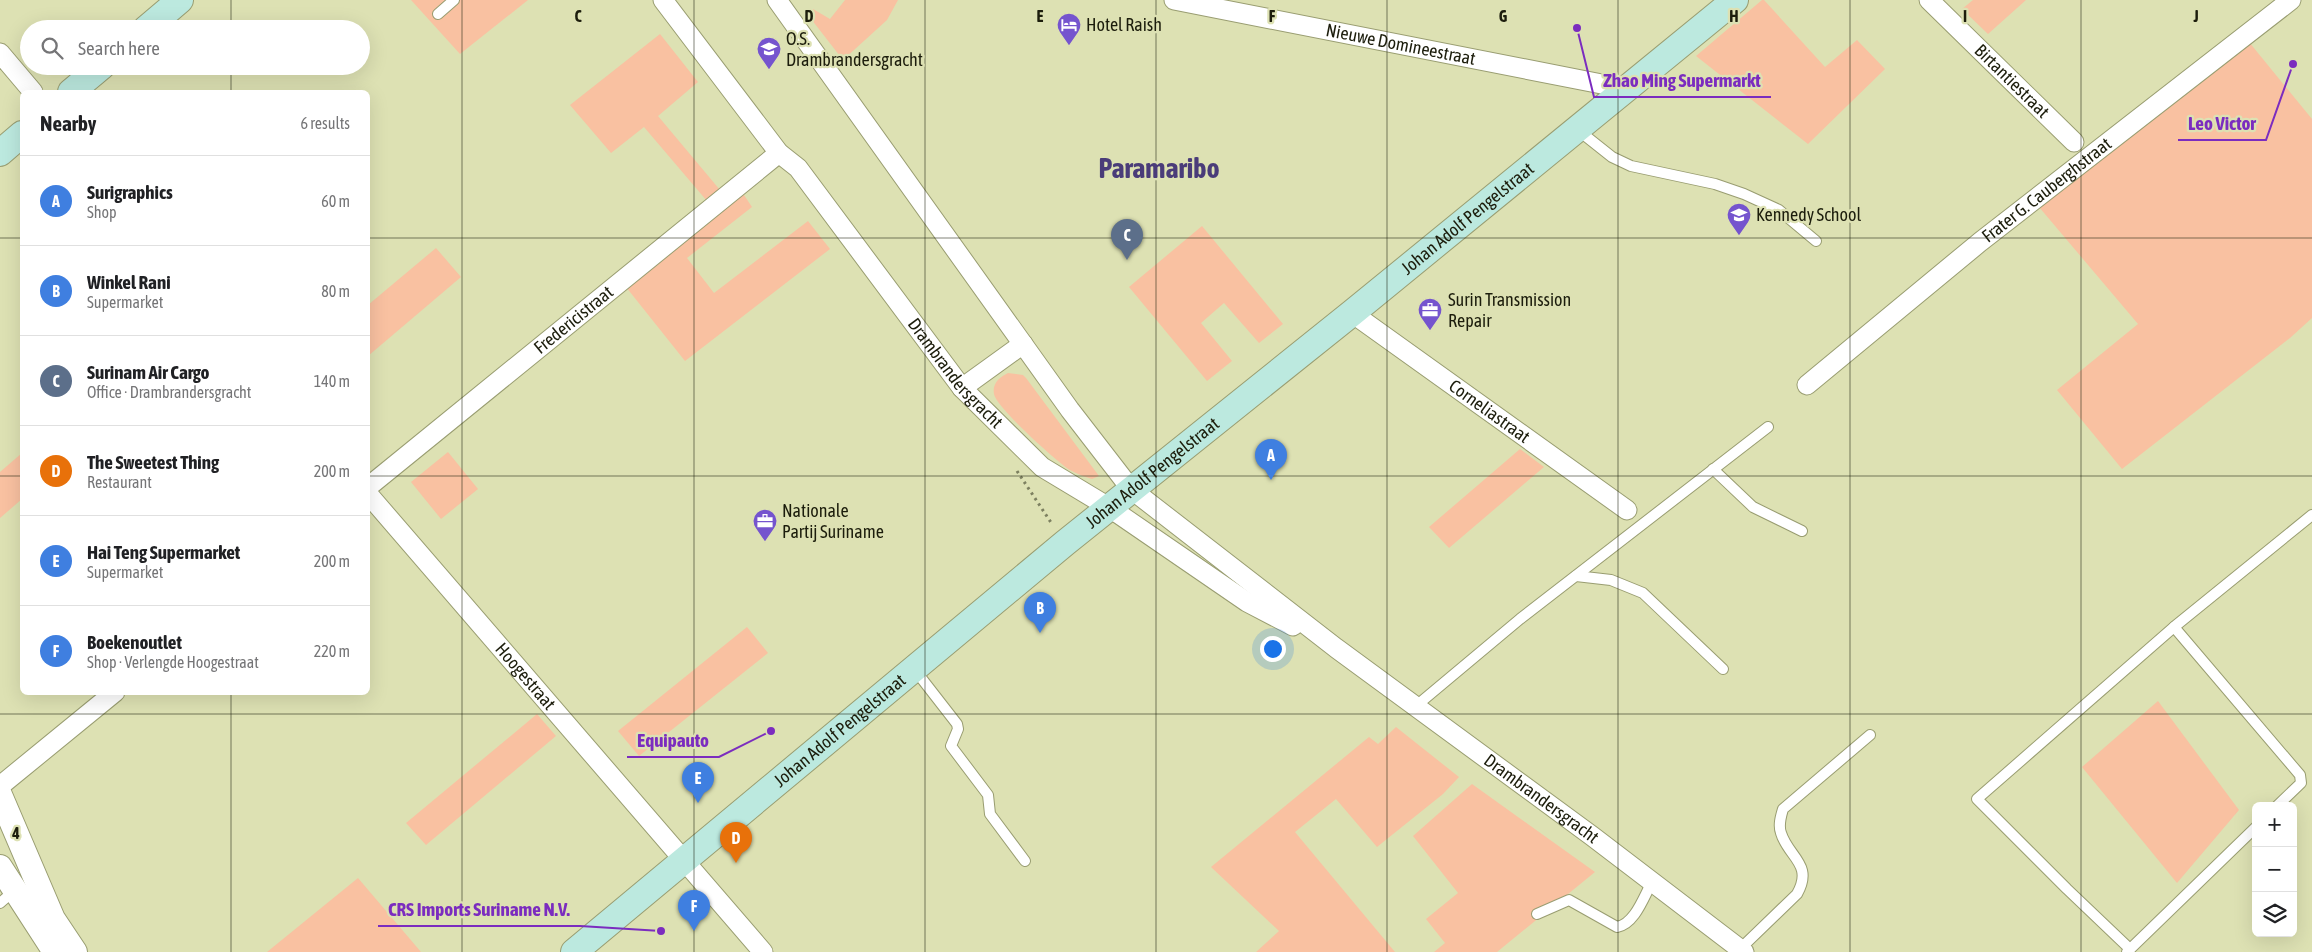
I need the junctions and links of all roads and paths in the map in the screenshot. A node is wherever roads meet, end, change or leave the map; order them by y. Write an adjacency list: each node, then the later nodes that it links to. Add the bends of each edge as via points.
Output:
1 (180, 0): 10 (main road)
2 (454, 0): 9 (lane)
3 (663, 0): 20 (street, Drambrandersgracht)
4 (777, 0): 23 (street, Drambrandersgracht)
5 (1174, 0): 13 (street, Nieuwe Domineestraat)
6 (1735, 0): 13 (main road, Johan Adolf Pengelstraat)
7 (1929, 0): 18 (street, Birtantiestraat)
8 (2291, 0): 24 (street, Frater G. Cauberghstraat, via 1980,242)
9 (438, 14)
10 (157, 20)
11 (0, 53): 14 (street)
12 (91, 75): 15 (main road)
13 (1627, 89): 16 (main road, Johan Adolf Pengelstraat)
14 (31, 90)
15 (73, 90)
16 (1578, 130): 21 (lane, via 1612,157 1631,166 1715,184 1744,194 1778,210); 22 (main road, Johan Adolf Pengelstraat)
17 (20, 136): 19 (main road)
18 (2074, 142)
19 (0, 153)
20 (779, 153): 25 (street, Drambrandersgracht, via 798,168); 28 (street, Fredericistraat)
21 (1816, 241)
22 (1352, 313): 29 (main road, Johan Adolf Pengelstraat); 32 (street, Corneliastraat)
23 (1022, 344): 25 (street); 29 (street, Drambrandersgracht)
24 (1807, 385)
25 (962, 388): 31 (street, Drambrandersgracht, via 1042,467)
26 (1768, 427): 27 (lane)
27 (1713, 469): 34 (lane, via 1753,507); 35 (lane)
28 (370, 485)
29 (1132, 489): 31 (main road, Johan Adolf Pengelstraat); 37 (street, Drambrandersgracht)
30 (370, 496): 47 (street, Hoogestraat)
31 (1110, 508): 37 (street, Drambrandersgracht, via 1247,602); 39 (main road, Johan Adolf Pengelstraat)
32 (1627, 510)
33 (2312, 515): 36 (lane)
34 (1802, 530)
35 (1576, 576): 38 (lane, via 1611,580 1643,593); 41 (lane)
36 (2174, 627): 45 (lane, via 2300,775 2301,783); 54 (lane, via 1977,799)
37 (1336, 648): 41 (street, Drambrandersgracht)
38 (1723, 669)
39 (915, 670): 47 (main road, Johan Adolf Pengelstraat); 48 (lane, via 958,727 951,746 988,795 990,814)
40 (111, 695): 43 (street)
41 (1416, 706): 51 (street, Drambrandersgracht)
42 (1870, 735): 55 (lane, via 1783,809 1781,834 1801,862 1803,879 1797,894)
43 (0, 786)
44 (0, 795): 50 (street)
45 (2281, 802)
46 (2252, 830): 54 (lane)
47 (685, 860): 58 (main road, Johan Adolf Pengelstraat); 59 (street, Hoogestraat)
48 (1026, 861)
49 (0, 867): 52 (street)
50 (37, 881): 52 (street); 57 (street, via 52,919)
51 (1652, 882): 53 (lane, via 1628,923 1620,926 1569,900); 55 (street, Drambrandersgracht)
52 (7, 897): 56 (street)
53 (1538, 914)
54 (2129, 950)
55 (1742, 951)
56 (55, 952)
57 (75, 952)
58 (574, 952)
59 (763, 952)

